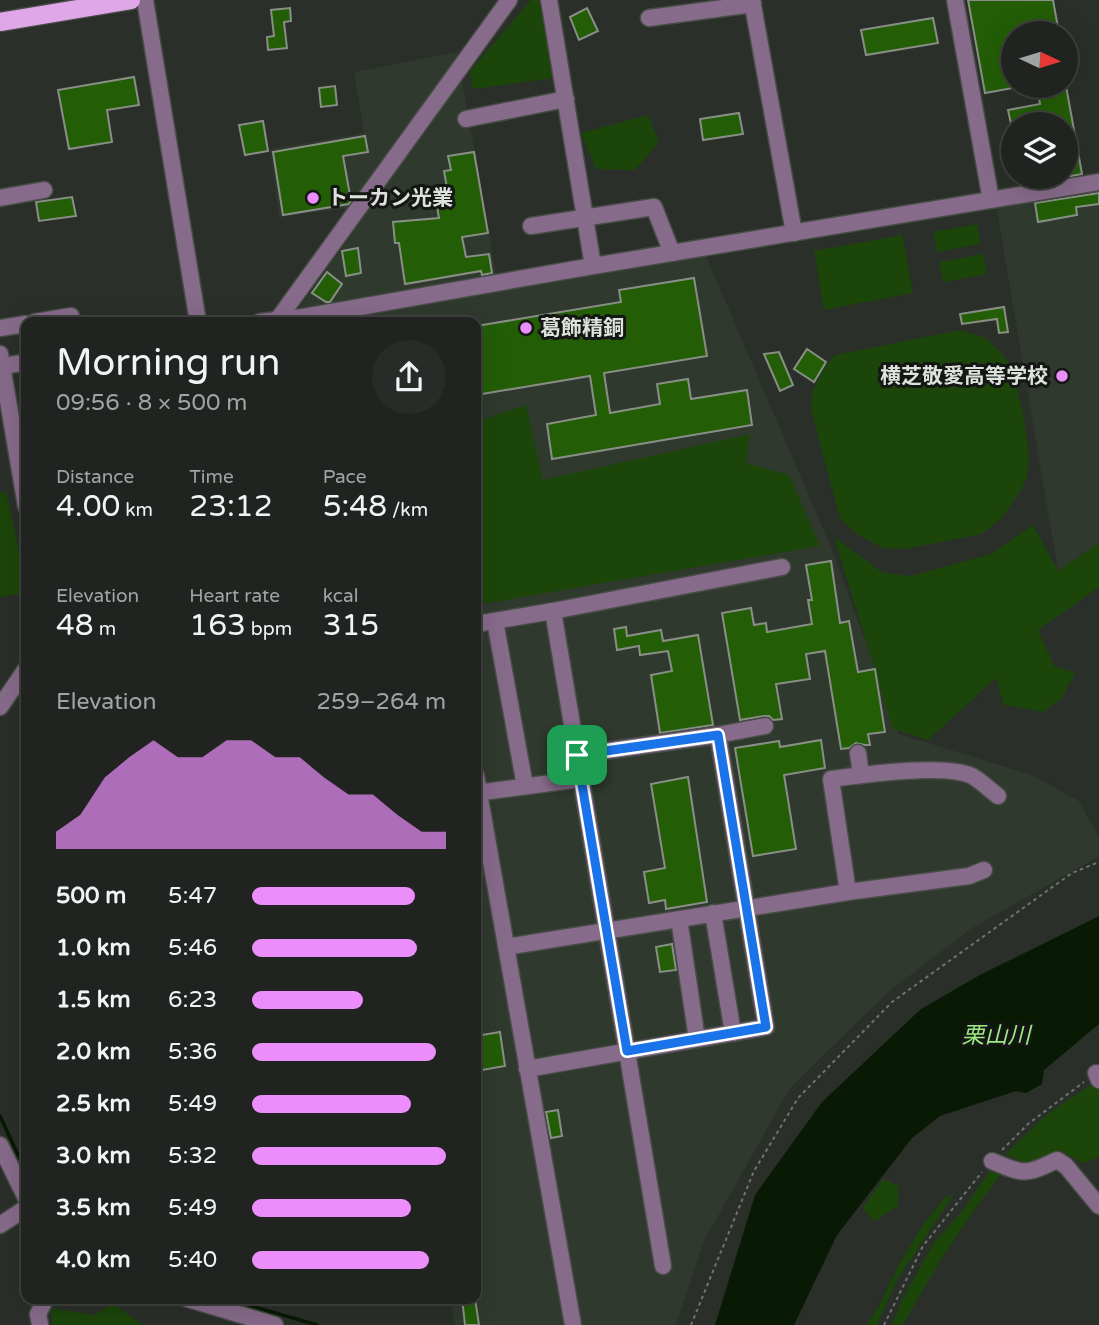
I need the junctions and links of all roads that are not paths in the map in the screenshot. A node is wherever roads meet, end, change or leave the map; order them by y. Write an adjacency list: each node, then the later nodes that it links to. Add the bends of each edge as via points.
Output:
1 (131, 0): 8 (main road)
2 (145, 0): 20 (street)
3 (509, 0): 21 (street)
4 (549, 0): 9 (street)
5 (955, 0): 14 (street)
6 (752, 2): 7 (street); 17 (street)
7 (649, 18)
8 (0, 22)
9 (566, 99): 10 (street); 15 (street)
10 (466, 119)
11 (1099, 182): 14 (street)
12 (44, 190): 13 (street)
13 (0, 198)
14 (991, 200): 17 (street)
15 (585, 218): 16 (street); 18 (street, via 654,207); 19 (street)
16 (531, 226)
17 (794, 233): 18 (street)
18 (671, 253): 19 (street)
19 (593, 266): 22 (street)
20 (197, 317)
21 (281, 317)
22 (303, 317)
23 (21, 325): 24 (street)
24 (0, 328)
25 (1, 362): 26 (street); 27 (street)
26 (21, 362)
27 (21, 460)
28 (782, 567): 29 (street)
29 (553, 611): 30 (street); 37 (street)
30 (495, 621): 31 (street); 40 (street)
31 (481, 623)
32 (21, 676): 33 (street)
33 (0, 707)
34 (765, 726): 35 (street)
35 (718, 735): 37 (street); 46 (street)
36 (858, 753): 38 (street)
37 (577, 755): 39 (street)
38 (860, 775): 42 (street, via 940,770 971,776); 45 (street, via 831,779)
39 (581, 779): 40 (street); 49 (street)
40 (525, 786): 41 (street)
41 (481, 787)
42 (998, 796)
43 (481, 809): 50 (street)
44 (984, 870): 45 (street)
45 (848, 892): 46 (street)
46 (747, 908): 47 (street); 51 (street, via 766,1027)
47 (712, 913): 48 (street); 51 (street)
48 (678, 919): 49 (street); 52 (street)
49 (606, 930): 50 (street); 53 (street)
50 (506, 947): 54 (street)
51 (733, 1033): 52 (street)
52 (697, 1039): 53 (street)
53 (627, 1051): 54 (street); 61 (street)
54 (527, 1069): 66 (street)
55 (0, 1145): 57 (street)
56 (992, 1161): 58 (street, via 1014,1171 1032,1171 1057,1160)
57 (21, 1188)
58 (1099, 1206)
59 (21, 1211): 60 (street)
60 (0, 1225)
61 (663, 1266)
62 (43, 1304): 64 (street, via 38,1314)
63 (205, 1304): 65 (street)
64 (40, 1325)
65 (275, 1325)
66 (573, 1325)

